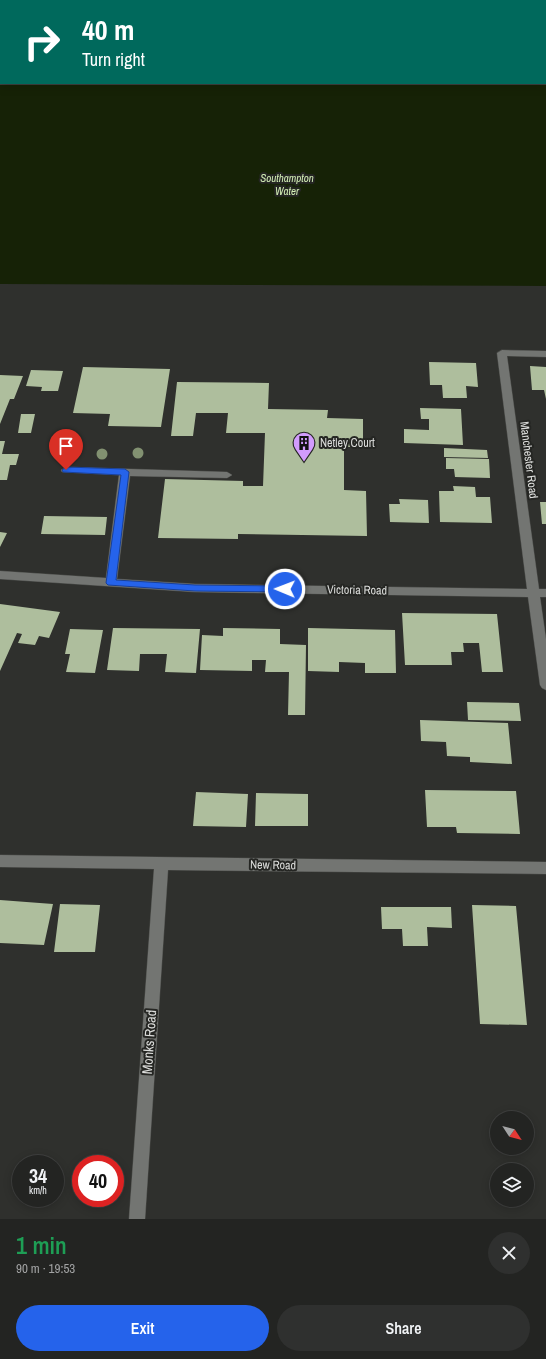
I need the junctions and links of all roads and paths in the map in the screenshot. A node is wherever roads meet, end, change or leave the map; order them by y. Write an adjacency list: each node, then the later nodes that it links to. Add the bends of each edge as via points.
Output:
1 (546, 354): 7 (street, Manchester Road, via 502,353)
2 (66, 470): 3 (street)
3 (125, 472): 4 (street); 6 (street)
4 (227, 475)
5 (0, 575): 6 (street, Victoria Road)
6 (111, 583): 7 (street, Victoria Road, via 195,588)
7 (533, 593): 8 (street, Victoria Road); 9 (street, Manchester Road)
8 (546, 593)
9 (546, 686)
10 (0, 861): 11 (street, New Road)
11 (161, 864): 12 (street, New Road); 13 (street, Monks Road)
12 (546, 868)
13 (137, 1219)

